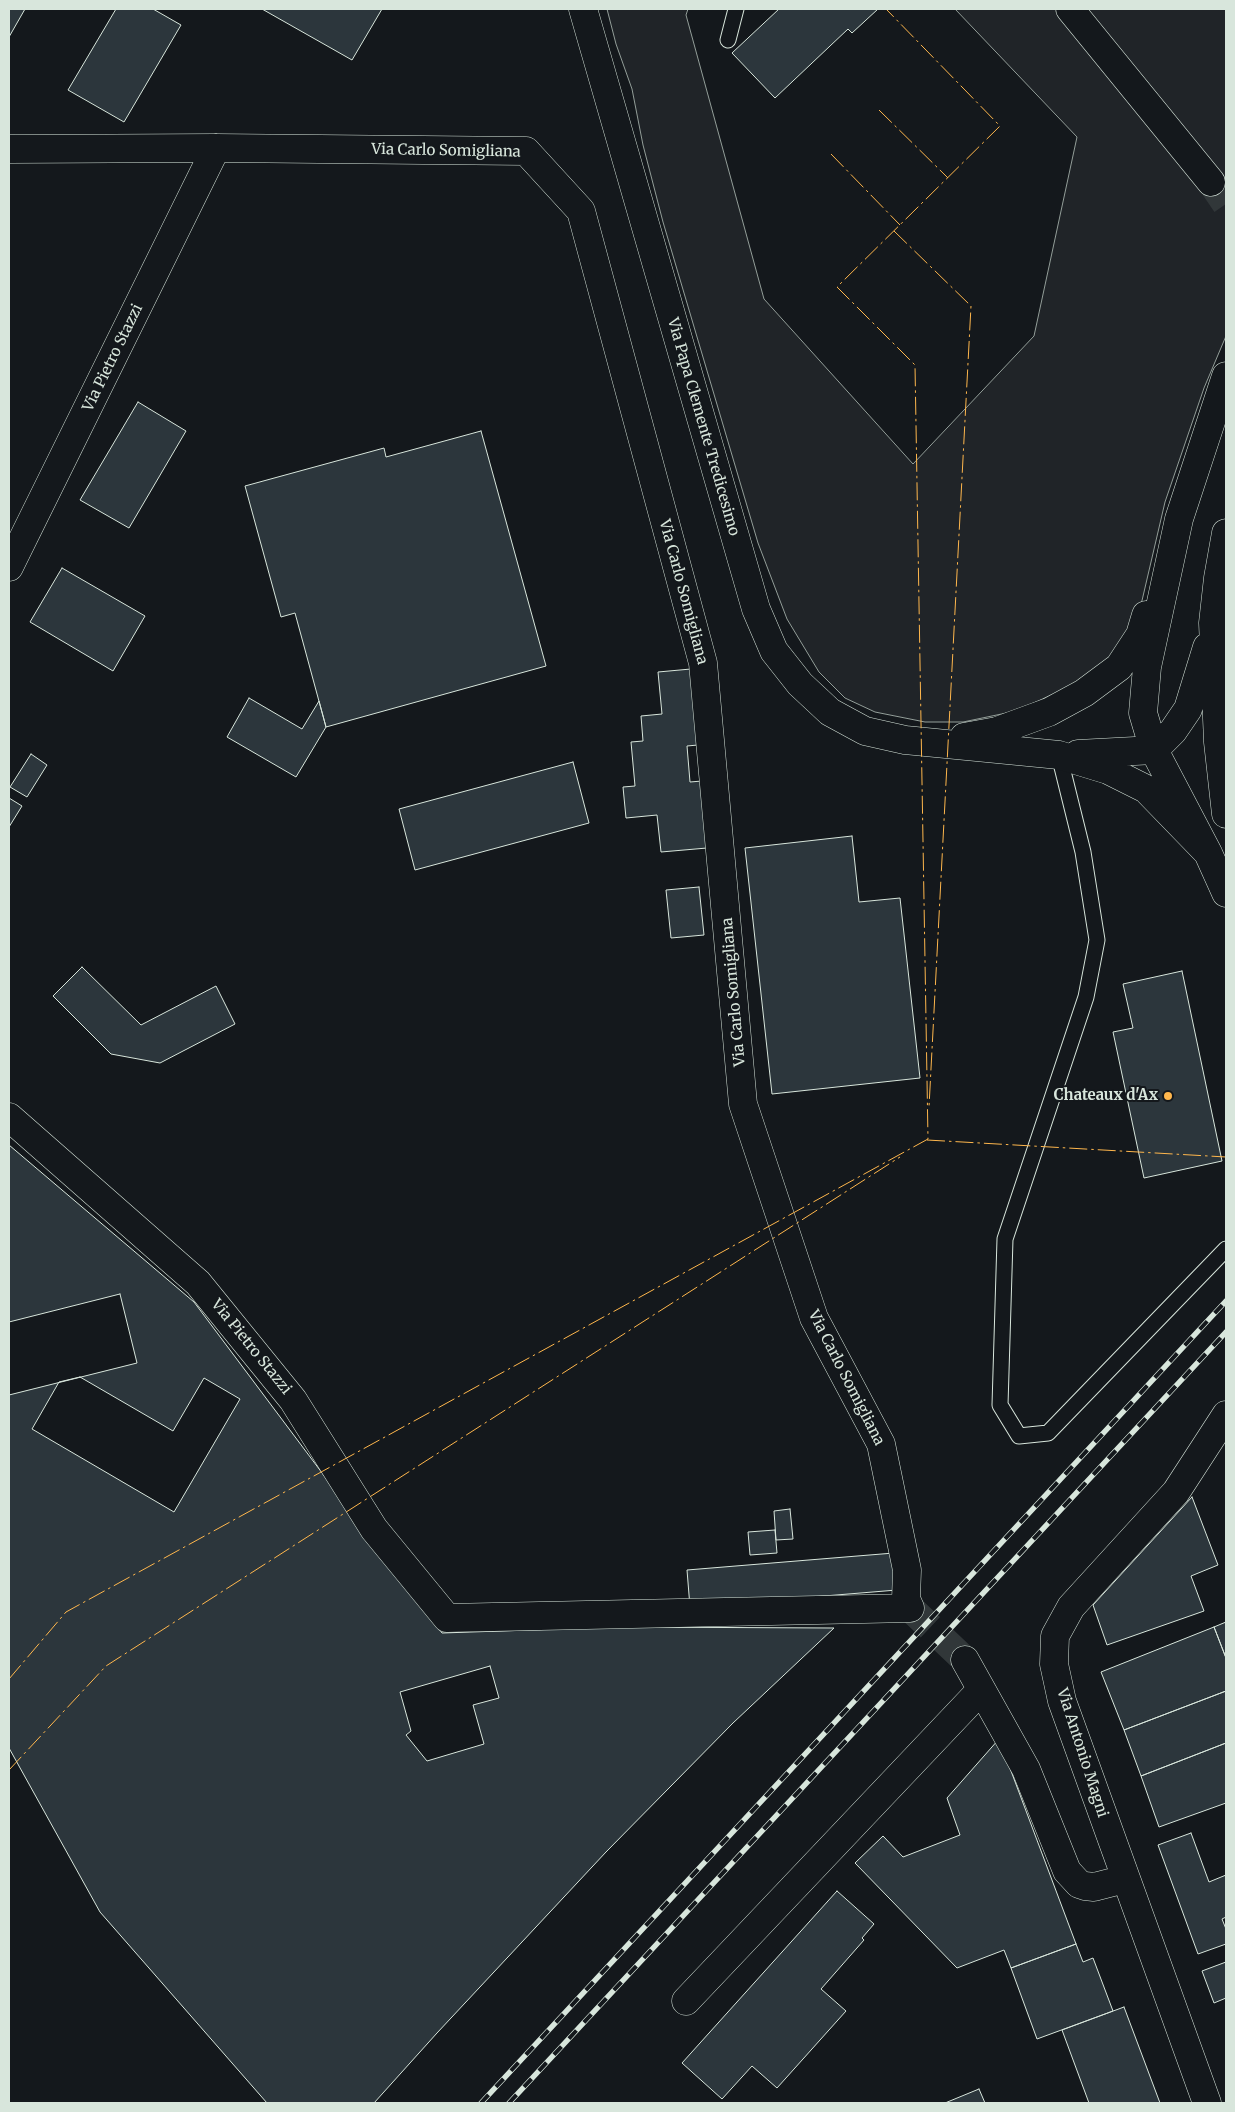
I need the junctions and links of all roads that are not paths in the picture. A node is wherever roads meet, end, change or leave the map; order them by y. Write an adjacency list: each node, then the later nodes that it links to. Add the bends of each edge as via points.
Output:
1 (584, 9): 13 (street, Via Papa Clemente Tredicesimo, via 756,609 774,651 800,684 830,712 865,731 905,740)
2 (736, 9): 4 (lane)
3 (1070, 9): 7 (street)
4 (728, 40)
5 (216, 148): 6 (street, Via Carlo Somigliana); 11 (street, Via Pietro Stazzi); 22 (street, Via Carlo Somigliana, via 526,151 581,211 703,662 743,1104 814,1318 881,1444 907,1570 906,1598 910,1608)
6 (9, 149)
7 (1211, 182)
8 (1226, 376): 9 (street)
9 (1179, 519): 13 (street, via 1140,635 1119,667 1084,693 1049,712 996,731); 14 (street, via 1148,667 1143,713)
10 (1226, 533): 12 (street)
11 (9, 567)
12 (1213, 623): 14 (street, via 1188,709); 16 (street, via 1218,742)
13 (940, 742): 15 (street)
14 (1154, 750): 15 (street); 17 (street)
15 (1059, 755): 17 (street, via 1108,770 1146,789); 20 (lane, via 1083,852 1097,940 1086,997 1005,1239 1000,1405 1019,1436 1048,1433)
16 (1226, 814)
17 (1208, 854): 18 (street)
18 (1226, 893)
19 (9, 1117): 22 (street, Via Pietro Stazzi, via 198,1283 293,1400 374,1529)
20 (1226, 1249)
21 (1226, 1415): 25 (street, Via Antonio Magni, via 1176,1492 1071,1607 1055,1636 1054,1664 1062,1701)
22 (448, 1618)
23 (964, 1660): 24 (street)
24 (981, 1690): 25 (street, via 1026,1769 1067,1871 1079,1884 1094,1887); 26 (street)
25 (1125, 1879): 27 (street, Via Antonio Magni)
26 (686, 2001)
27 (1207, 2103)

